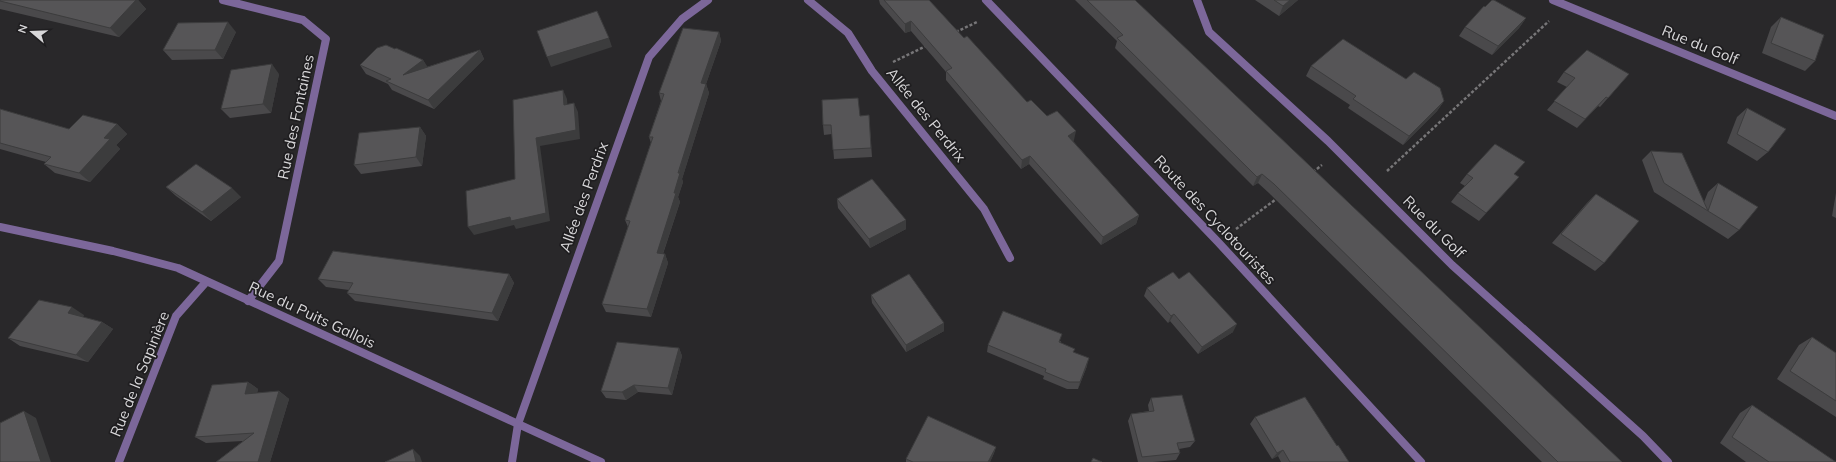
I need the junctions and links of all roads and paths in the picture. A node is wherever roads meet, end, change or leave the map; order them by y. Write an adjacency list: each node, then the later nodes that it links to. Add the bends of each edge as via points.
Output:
1 (223, 0): 21 (street, Rue des Fontaines, via 303,20 326,39 279,261)
2 (708, 0): 22 (street, Allée des Perdrix, via 682,19 649,57)
3 (808, 0): 11 (street, Allée des Perdrix, via 848,32)
4 (986, 0): 18 (street, Route des Cyclotouristes)
5 (1197, 0): 13 (street, Rue du Golf, via 1210,32)
6 (1553, 0): 7 (street, Rue du Golf)
7 (1566, 3): 12 (street, Rue du Golf); 15 (path)
8 (978, 22): 9 (path)
9 (950, 35)
10 (929, 45): 11 (path)
11 (872, 71): 19 (street, Allée des Perdrix, via 984,208)
12 (1836, 116)
13 (1340, 152): 14 (path); 15 (street, Rue du Golf)
14 (1308, 176)
15 (1372, 185): 27 (street, Rue du Golf, via 1452,265 1643,436)
16 (1282, 195): 18 (path)
17 (0, 226): 20 (street, Rue du Puits Gallois, via 178,268)
18 (1218, 242): 26 (street, Route des Cyclotouristes)
19 (1010, 258)
20 (206, 282): 21 (street, Rue du Puits Gallois); 23 (street, Rue de la Sapinière, via 176,316)
21 (248, 301): 22 (street, Rue du Puits Gallois)
22 (518, 424): 24 (street, Allée des Perdrix); 25 (street, Rue du Puits Gallois)
23 (119, 462)
24 (512, 462)
25 (601, 462)
26 (1421, 462)
27 (1668, 462)

